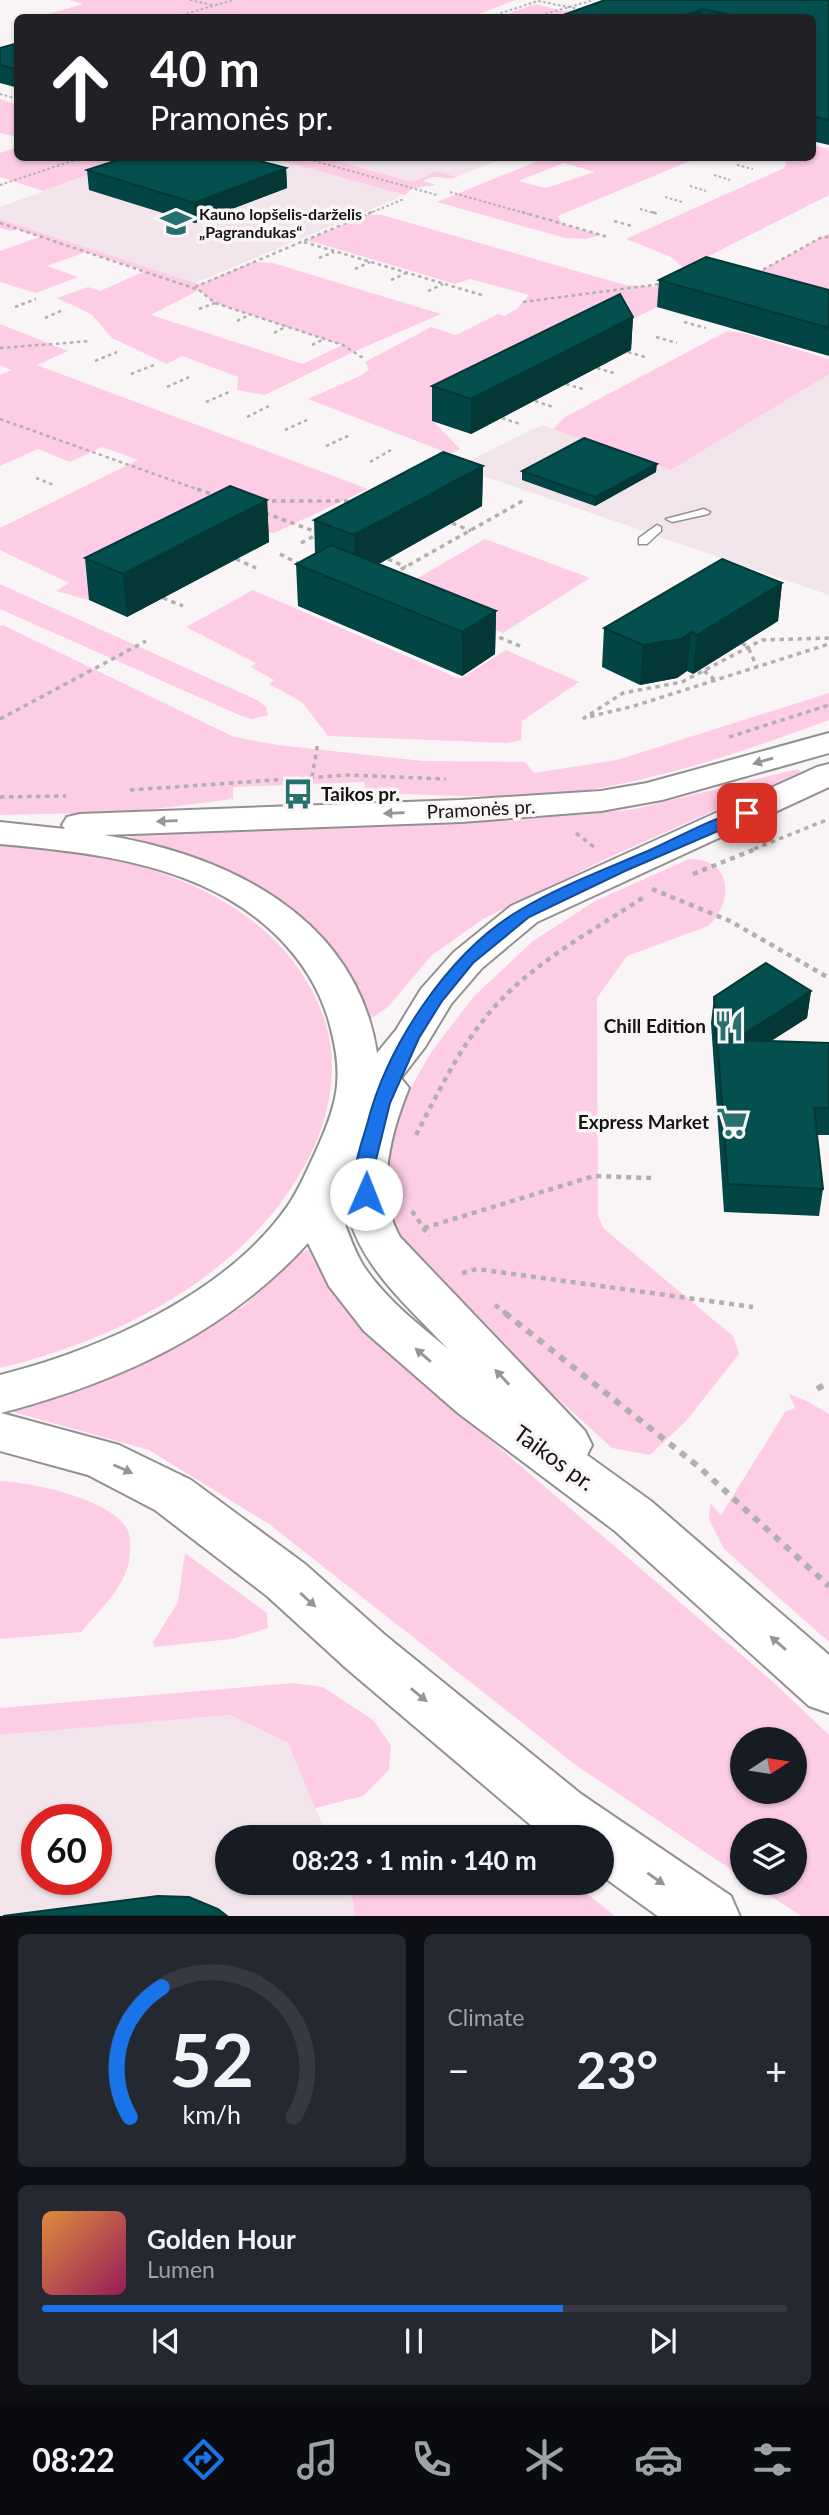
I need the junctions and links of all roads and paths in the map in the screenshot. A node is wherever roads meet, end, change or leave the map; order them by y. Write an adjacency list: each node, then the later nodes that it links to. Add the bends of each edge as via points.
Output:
1 (190, 0): 5 (path)
2 (233, 0): 5 (path)
3 (594, 0): 6 (path)
4 (538, 1): 6 (path); 9 (path)
5 (212, 6): 8 (path)
6 (565, 6): 7 (path); 10 (path)
7 (596, 12)
8 (185, 14)
9 (498, 14)
10 (542, 14)
11 (72, 161): 17 (path)
12 (315, 161): 21 (path)
13 (737, 165): 14 (path)
14 (753, 169)
15 (713, 175): 16 (path)
16 (730, 180)
17 (1, 184)
18 (690, 186): 19 (path)
19 (706, 191)
20 (450, 192): 30 (path)
21 (437, 195)
22 (665, 198): 24 (path)
23 (404, 199): 32 (path)
24 (682, 202)
25 (640, 209): 26 (path)
26 (658, 214)
27 (614, 221): 29 (path)
28 (0, 223): 42 (path)
29 (632, 226)
30 (608, 237)
31 (829, 237): 38 (path)
32 (303, 242): 33 (path); 42 (path)
33 (335, 251): 34 (path); 35 (path)
34 (318, 258)
35 (371, 262): 36 (path); 37 (path)
36 (355, 269)
37 (407, 273): 39 (path); 40 (path)
38 (750, 277)
39 (391, 280)
40 (443, 284): 43 (path); 44 (path)
41 (665, 284): 46 (path)
42 (193, 287): 47 (path)
43 (428, 291)
44 (485, 296)
45 (36, 299): 48 (path)
46 (523, 302)
47 (215, 303): 49 (path); 51 (path)
48 (15, 307)
49 (199, 309)
50 (63, 310): 52 (path)
51 (251, 314): 53 (path); 55 (path)
52 (45, 318)
53 (237, 321)
54 (684, 323): 56 (path)
55 (287, 327): 57 (path); 59 (path)
56 (706, 328)
57 (274, 333)
58 (656, 337): 61 (path)
59 (324, 339): 62 (path); 66 (path)
60 (91, 341): 63 (path)
61 (677, 343)
62 (312, 345)
63 (0, 348)
64 (117, 352): 68 (path)
65 (628, 352): 67 (path)
66 (363, 358)
67 (648, 358)
68 (95, 361)
69 (154, 365): 71 (path)
70 (597, 368): 72 (path)
71 (131, 374)
72 (617, 374)
73 (189, 377): 75 (path)
74 (566, 384): 76 (path)
75 (167, 387)
76 (586, 390)
77 (229, 391): 79 (path)
78 (534, 401): 81 (path)
79 (206, 402)
80 (269, 406): 82 (path)
81 (553, 407)
82 (247, 417)
83 (502, 418): 86 (path)
84 (0, 419): 95 (path)
85 (307, 419): 87 (path)
86 (520, 424)
87 (285, 430)
88 (350, 435): 89 (path)
89 (327, 446)
90 (391, 450): 91 (path)
91 (370, 462)
92 (36, 478): 93 (path)
93 (54, 485)
94 (526, 499): 103 (path)
95 (228, 500)
96 (253, 501): 97 (path)
97 (362, 501)
98 (262, 512): 105 (path, via 320,533)
99 (704, 512): 100 (lane)
100 (672, 519)
101 (452, 523): 103 (path)
102 (657, 529): 104 (lane)
103 (471, 531): 110 (path)
104 (643, 541)
105 (301, 543)
106 (280, 554): 109 (path)
107 (236, 559): 111 (path)
108 (388, 559): 110 (path)
109 (304, 567)
110 (407, 567): 112 (path)
111 (256, 568)
112 (383, 579)
113 (163, 598): 114 (path)
114 (183, 606)
115 (486, 632): 120 (path)
116 (829, 638): 121 (path, via 762,640)
117 (146, 641): 128 (path)
118 (742, 643): 121 (path)
119 (829, 644): 122 (path)
120 (522, 647)
121 (748, 647): 122 (path); 123 (path)
122 (757, 667): 125 (path)
123 (704, 671): 125 (path); 126 (path)
124 (677, 678): 126 (path)
125 (715, 680): 126 (path, via 584,718 623,693)
126 (682, 682)
127 (829, 705): 129 (path)
128 (0, 719)
129 (722, 740)
130 (318, 742): 133 (path)
131 (829, 743): 138 (main road, Pramonės pr., one-way to 138, via 650,793)
132 (829, 774): 141 (main road, via 702,835)
133 (312, 777): 134 (path, via 394,774); 135 (path, via 192,782)
134 (453, 779)
135 (129, 790)
136 (76, 796): 137 (path)
137 (0, 797)
138 (546, 806): 140 (main road, Pramonės pr., one-way to 140, via 138,822); 141 (path)
139 (829, 819): 142 (path)
140 (0, 833): 147 (main road, via 89,841 157,856 218,880 271,911 314,951 343,998 358,1050)
141 (620, 868): 144 (path); 146 (main road, via 524,914 468,960 435,998)
142 (690, 876)
143 (666, 885): 144 (path)
144 (654, 890): 145 (path, via 730,921); 148 (path, via 545,961 497,1003 458,1054)
145 (829, 978)
146 (411, 1038): 147 (main road); 163 (main road, one-way to 146, via 409,1278 377,1237 369,1216 364,1172 381,1103)
147 (356, 1107): 150 (main road)
148 (412, 1147)
149 (651, 1178): 152 (path, via 594,1176)
150 (315, 1201): 159 (main road, via 295,1229 245,1278 181,1323 106,1361); 163 (main road, Taikos pr., one-way to 150, via 475,1400 382,1319 345,1274)
151 (408, 1205): 152 (path)
152 (424, 1228): 153 (path)
153 (437, 1247)
154 (468, 1283): 156 (path, via 457,1275 477,1269)
155 (489, 1300): 164 (path, via 699,1467)
156 (753, 1307)
157 (829, 1382): 158 (path)
158 (817, 1389)
159 (0, 1394)
160 (0, 1432): 162 (main road)
161 (0, 1442): 162 (main road)
162 (59, 1447): 166 (main road, one-way to 166, via 101,1459 173,1495 286,1580 366,1652)
163 (633, 1516): 165 (main road, Taikos pr., one-way to 163)
164 (829, 1586)
165 (829, 1689)
166 (578, 1825)
167 (614, 1850): 168 (main road, one-way to 168)
168 (710, 1916)

